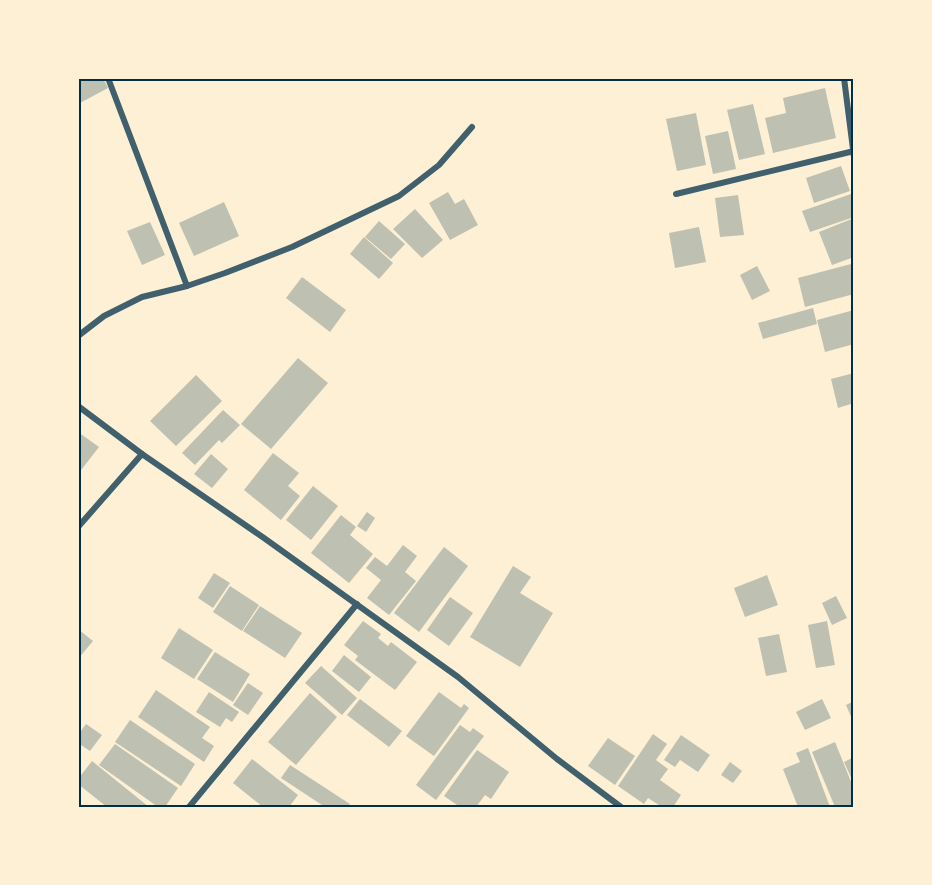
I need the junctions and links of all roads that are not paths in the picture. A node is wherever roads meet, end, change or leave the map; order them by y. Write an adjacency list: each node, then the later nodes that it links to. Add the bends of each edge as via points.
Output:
1 (108, 78): 6 (street)
2 (844, 78): 4 (street)
3 (472, 127): 6 (street, via 439,165 399,196 292,247)
4 (853, 153): 5 (street)
5 (676, 194)
6 (187, 286): 7 (street, via 142,297 104,316)
7 (78, 336)
8 (78, 406): 9 (street)
9 (142, 454): 10 (street); 11 (street)
10 (78, 526)
11 (357, 604): 12 (street); 13 (street, via 458,677)
12 (189, 807)
13 (621, 807)

